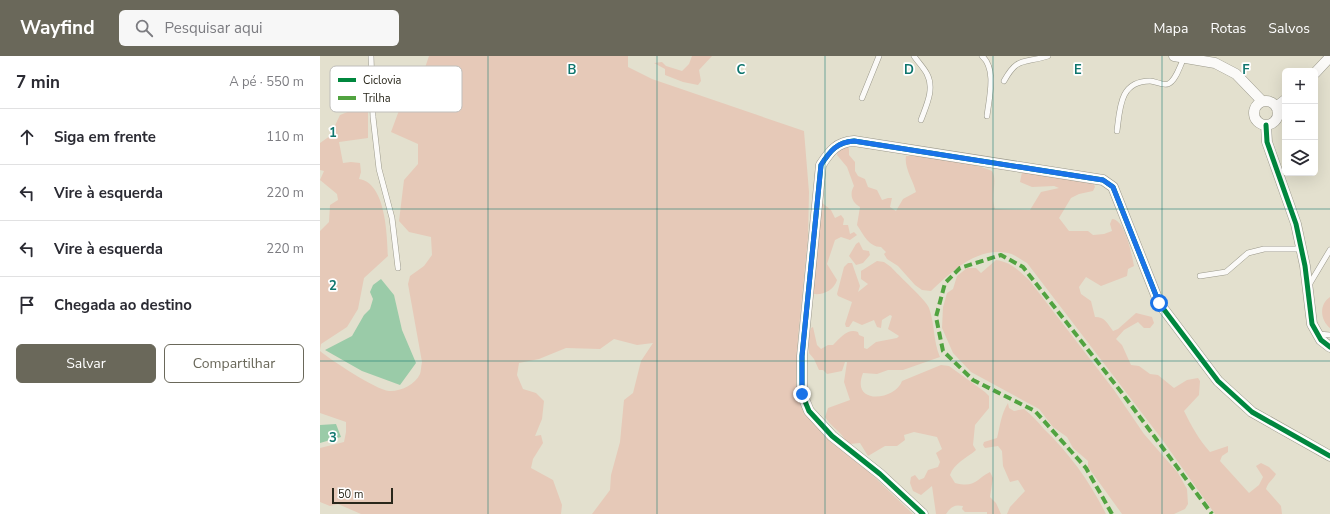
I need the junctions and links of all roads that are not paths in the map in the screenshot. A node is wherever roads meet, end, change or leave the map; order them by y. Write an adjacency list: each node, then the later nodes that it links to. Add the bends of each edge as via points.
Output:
1 (371, 56): 8 (lane)
2 (879, 56): 11 (lane)
3 (914, 56): 17 (lane, via 927,73 930,83 929,98)
4 (982, 56): 16 (lane, via 990,71)
5 (1048, 56): 10 (lane, via 1021,58 1014,63)
6 (1179, 57): 12 (street, via 1215,63 1236,74); 19 (lane, via 1174,80 1169,84 1139,81 1130,86 1122,99)
7 (1330, 57): 9 (street)
8 (371, 66)
9 (1318, 70)
10 (1004, 81)
11 (862, 98)
12 (1262, 101): 14 (street, via 1270,101); 18 (street, via 1256,106 1254,114 1256,121)
13 (1282, 102): 14 (street)
14 (1276, 107): 18 (street, via 1276,118)
15 (373, 112): 22 (lane, via 379,169 392,218)
16 (987, 116)
17 (921, 120)
18 (1266, 124): 20 (street, via 1267,142 1296,224)
19 (1117, 131)
20 (1301, 249): 23 (lane, via 1264,249 1248,252 1226,272); 24 (street)
21 (1330, 250): 24 (lane)
22 (398, 268)
23 (1200, 276)
24 (1308, 287): 25 (street, via 1312,324)
25 (1317, 334): 26 (lane); 27 (street)
26 (1330, 335)
27 (1330, 347)
28 (1330, 456): 29 (street, via 1252,412 1218,380 1159,303 1113,187 1103,180 854,141 843,142 833,148 821,165 802,356 802,394 809,411 832,436 880,474)
29 (923, 514)

